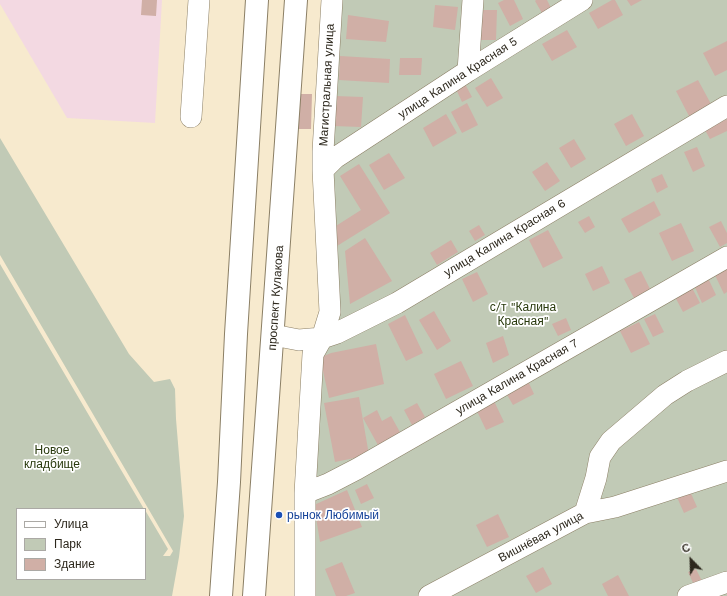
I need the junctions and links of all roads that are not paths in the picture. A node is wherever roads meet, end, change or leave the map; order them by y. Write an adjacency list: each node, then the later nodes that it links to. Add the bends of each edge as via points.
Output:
1 (199, 0): 9 (street)
2 (257, 0): 19 (main road)
3 (296, 0): 12 (main road, проспект Кулакова)
4 (332, 0): 10 (street, Магистральная улица, via 323,151)
5 (473, 0): 7 (street)
6 (582, 0): 7 (street, улица Калина Красная 5)
7 (468, 71): 10 (street, улица Калина Красная 5)
8 (727, 106): 13 (street, улица Калина Красная 6, via 397,303 337,334)
9 (191, 117)
10 (329, 164): 13 (street, Магистральная улица, via 330,312)
11 (727, 257): 16 (street, улица Калина Красная 7, via 357,469)
12 (273, 335): 13 (street, улица Калина Красная 6, via 299,340); 20 (main road, проспект Кулакова)
13 (322, 338): 16 (street, Магистральная улица, via 313,354)
14 (727, 361): 17 (street, via 665,395 611,441 600,457)
15 (727, 471): 17 (street, Вишнёвая улица, via 615,506)
16 (305, 493): 21 (street, Магистральная улица)
17 (585, 512): 22 (street, Вишнёвая улица)
18 (727, 582): 23 (street)
19 (221, 596)
20 (254, 596)
21 (305, 596)
22 (429, 596)
23 (688, 596)

